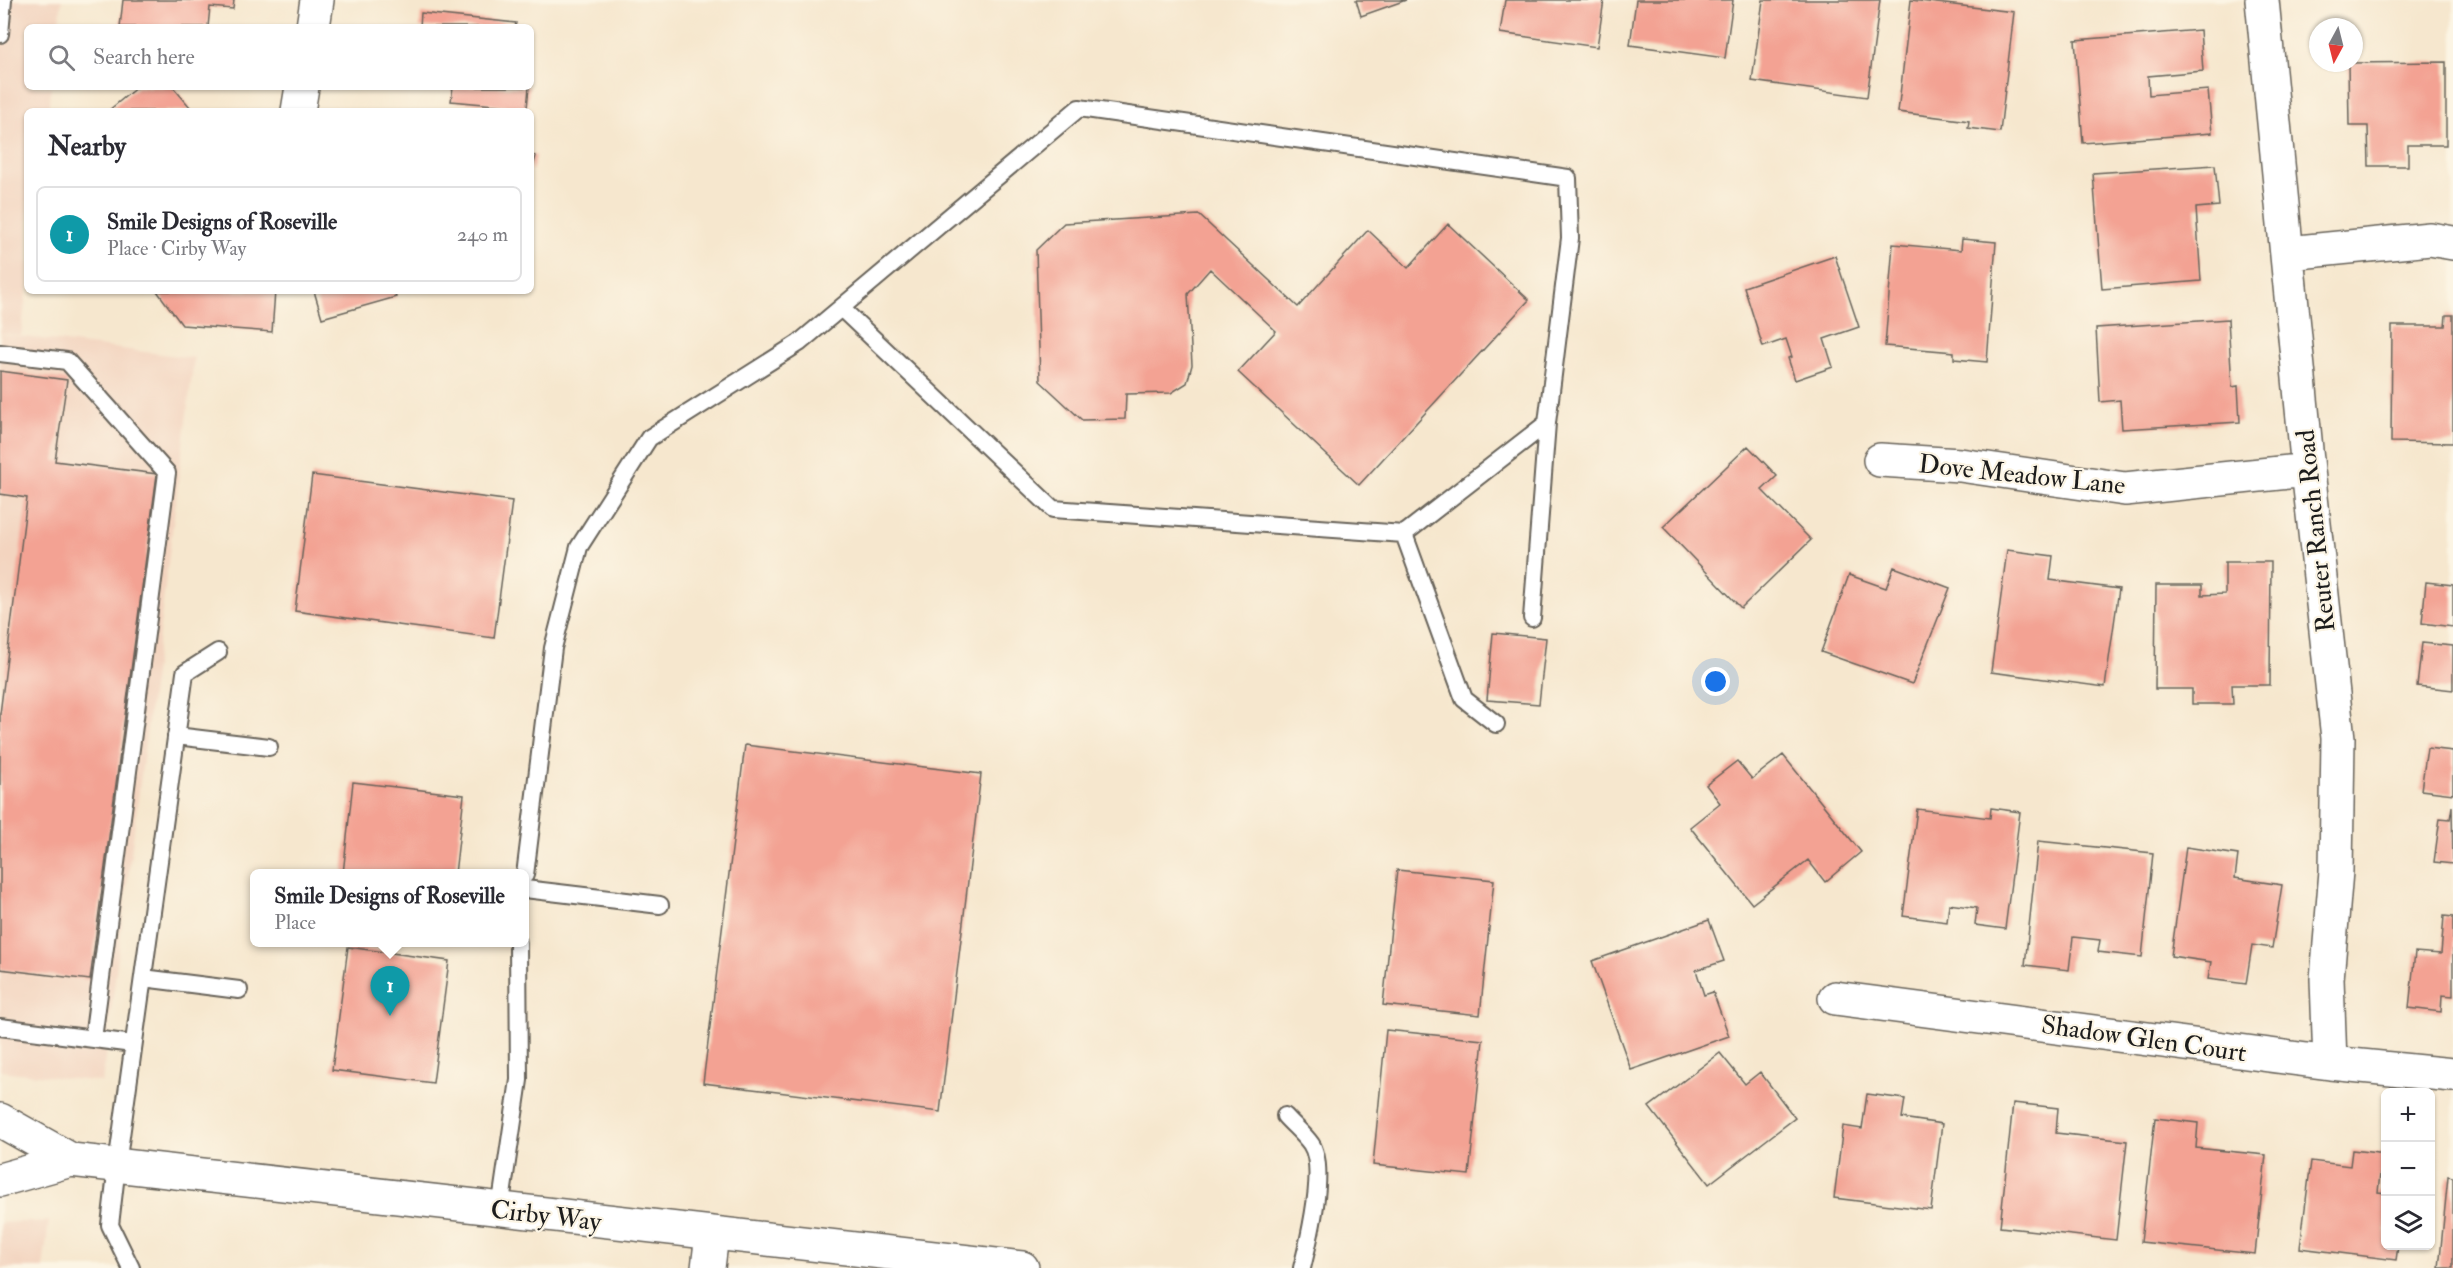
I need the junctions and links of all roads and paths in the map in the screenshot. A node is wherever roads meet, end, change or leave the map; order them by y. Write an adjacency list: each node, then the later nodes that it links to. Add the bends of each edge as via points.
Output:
1 (3, 0): 5 (lane)
2 (317, 0): 4 (street)
3 (2262, 0): 9 (street, Reuter Ranch Road)
4 (313, 24)
5 (0, 34)
6 (302, 90): 7 (street)
7 (298, 108)
8 (2453, 243): 9 (street, via 2430,239)
9 (2288, 254): 14 (street, Reuter Ranch Road)
10 (841, 308): 12 (lane, via 1079,108 1568,178 1570,238); 15 (lane, via 1053,509); 21 (lane, via 799,343 649,438 579,547 553,648)
11 (0, 353): 29 (lane, via 67,361 167,473)
12 (1547, 423): 15 (lane); 16 (lane)
13 (1880, 460): 14 (street, Dove Meadow Lane, via 1960,465 2125,489)
14 (2308, 470): 31 (street, Reuter Ranch Road, via 2338,738 2336,871 2327,979)
15 (1404, 534): 18 (lane, via 1464,699)
16 (1532, 618)
17 (218, 652): 19 (lane, via 185,674)
18 (1496, 724)
19 (176, 736): 20 (lane); 25 (lane)
20 (269, 747)
21 (526, 869)
22 (529, 889): 23 (lane)
23 (660, 905)
24 (518, 947): 38 (lane, via 519,1080)
25 (142, 978): 26 (lane); 30 (lane)
26 (239, 990)
27 (1835, 998): 31 (street, Shadow Glen Court)
28 (0, 1027): 29 (lane)
29 (93, 1039): 30 (lane)
30 (134, 1044): 36 (lane)
31 (2330, 1063): 32 (street, Shadow Glen Court)
32 (2453, 1075)
33 (1285, 1116): 43 (lane, via 1311,1144 1318,1170)
34 (0, 1120): 35 (street, Cirby Way)
35 (71, 1160): 36 (street, Cirby Way); 37 (street, Cirby Way)
36 (117, 1166): 38 (street, Cirby Way); 40 (lane, via 110,1225)
37 (0, 1180)
38 (500, 1209): 39 (street, Cirby Way)
39 (712, 1234): 41 (street); 42 (street, Cirby Way)
40 (131, 1268)
41 (708, 1268)
42 (1022, 1268)
43 (1302, 1268)

